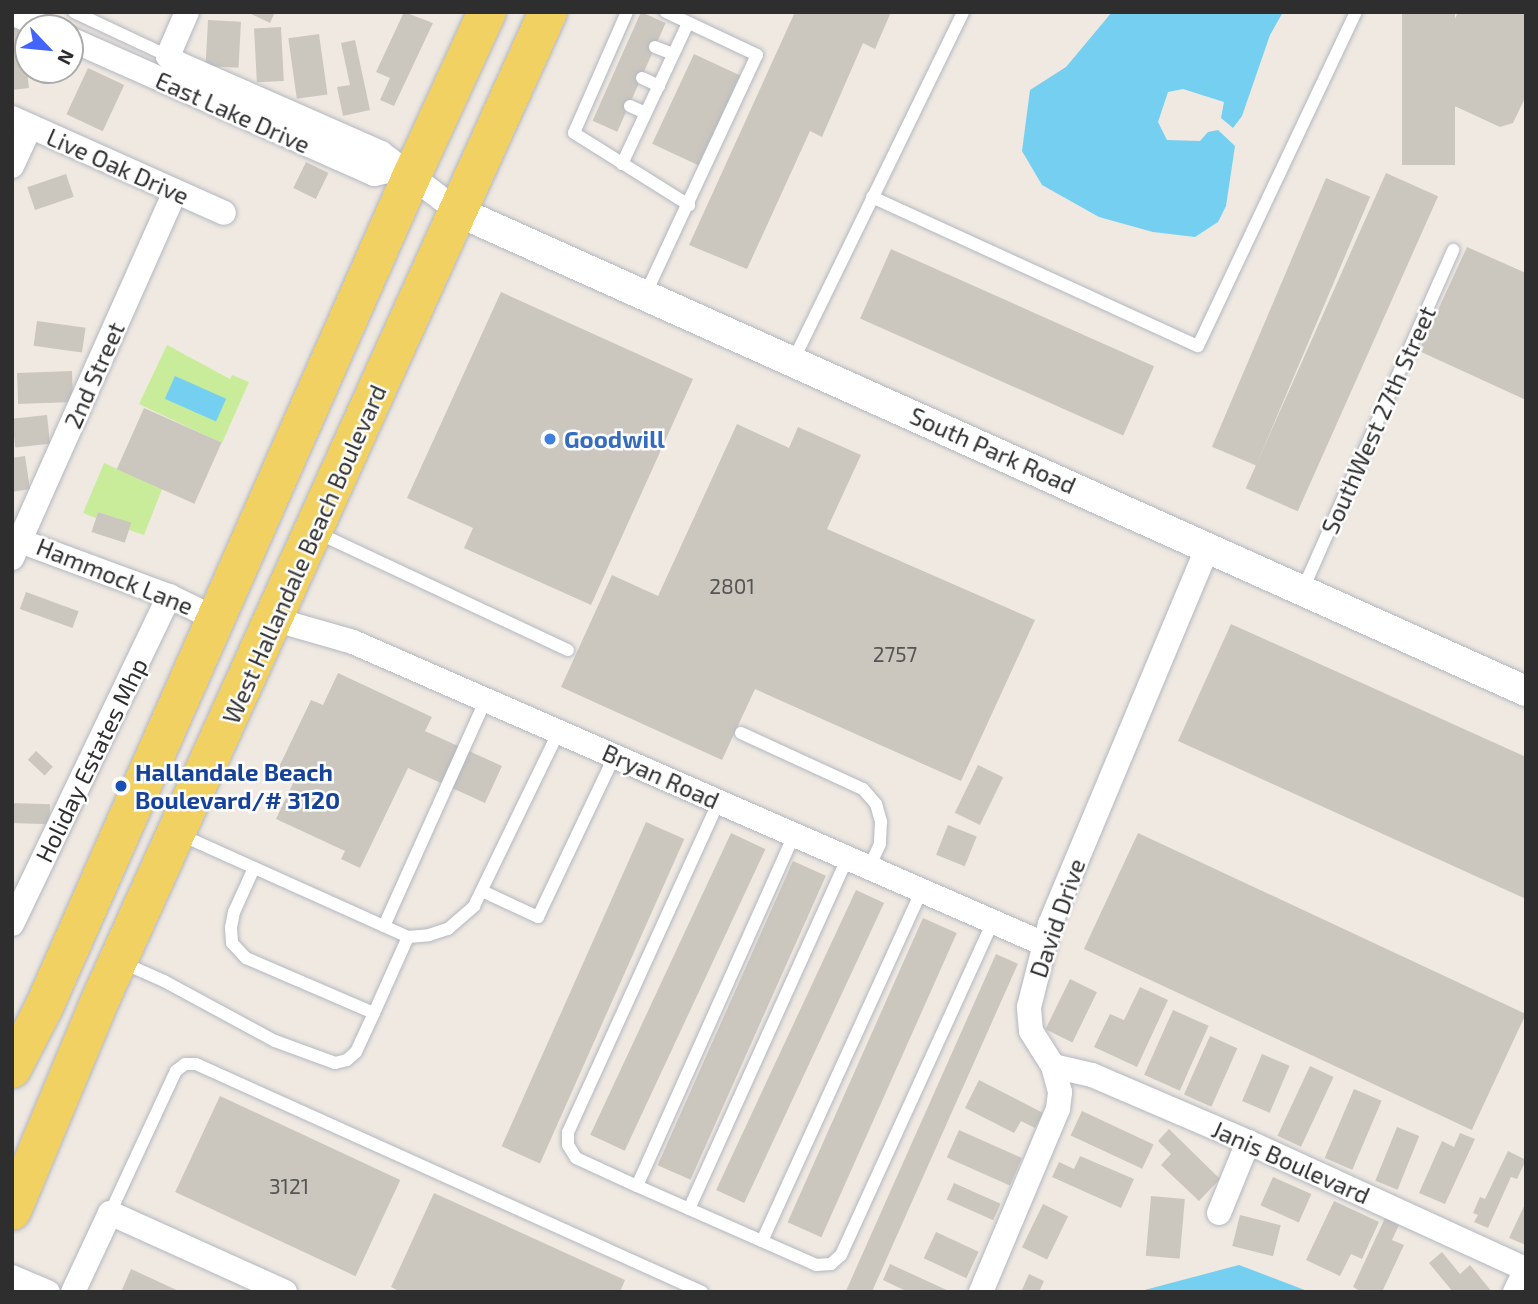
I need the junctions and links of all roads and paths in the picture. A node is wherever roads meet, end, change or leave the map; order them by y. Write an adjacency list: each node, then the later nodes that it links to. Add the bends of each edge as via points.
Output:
1 (74, 12): 13 (lane)
2 (187, 12): 13 (street)
3 (487, 12): 21 (main road)
4 (548, 12): 25 (main road, West Hallandale Beach Boulevard)
5 (627, 12): 19 (lane, via 625,33 599,92 573,133)
6 (666, 12): 9 (lane)
7 (963, 12): 23 (lane)
8 (1356, 12): 23 (lane, via 1198,346)
9 (688, 23): 12 (lane); 24 (lane, via 757,55)
10 (84, 45): 21 (street, East Lake Drive, via 374,174)
11 (655, 47): 12 (lane)
12 (673, 54): 15 (lane)
13 (168, 56): 21 (street, via 380,153)
14 (642, 78): 15 (lane)
15 (659, 86): 17 (lane)
16 (630, 106): 17 (lane)
17 (646, 113): 19 (lane)
18 (21, 123): 20 (street); 22 (street, Live Oak Drive)
19 (622, 164): 24 (lane)
20 (12, 166)
21 (405, 172): 25 (street); 35 (main road)
22 (175, 192): 26 (street, Live Oak Drive); 31 (street, 2nd Street)
23 (872, 197): 29 (lane)
24 (689, 205): 28 (lane)
25 (459, 212): 28 (street, South Park Road); 30 (main road, West Hallandale Beach Boulevard)
26 (224, 213)
27 (1453, 250): 33 (lane, SouthWest 27th Street)
28 (645, 295): 29 (street, South Park Road)
29 (793, 361): 32 (street, South Park Road)
30 (314, 531): 36 (main road, West Hallandale Beach Boulevard); 37 (lane)
31 (15, 545): 34 (street, Hammock Lane)
32 (1208, 547): 33 (street, South Park Road); 55 (street, David Drive)
33 (1303, 589): 38 (street, South Park Road)
34 (169, 596): 35 (street, Hammock Lane); 52 (street, Holiday Estates Mhp)
35 (216, 619): 42 (main road, via 224,627 230,656); 59 (main road, via 44,1007)
36 (273, 619): 39 (street, Bryan Road, via 353,642); 42 (main road, West Hallandale Beach Boulevard)
37 (568, 650)
38 (1526, 691)
39 (485, 701): 40 (street, Bryan Road); 53 (lane)
40 (559, 732): 43 (street, Bryan Road); 49 (lane)
41 (741, 733): 47 (lane, via 863,789 876,804 880,844)
42 (214, 753): 45 (main road, West Hallandale Beach Boulevard)
43 (615, 755): 44 (street, Bryan Road); 49 (lane, via 538,917)
44 (719, 801): 46 (street, Bryan Road); 61 (lane, via 568,1132 568,1145 576,1158)
45 (177, 833): 48 (lane); 56 (main road, West Hallandale Beach Boulevard)
46 (794, 835): 47 (street, Bryan Road); 61 (lane)
47 (858, 864): 50 (street, Bryan Road); 62 (lane)
48 (254, 868): 53 (lane); 57 (lane, via 234,912 232,943 246,958)
49 (482, 891): 54 (lane, via 474,906 448,929)
50 (921, 892): 51 (street, Bryan Road); 66 (lane)
51 (992, 923): 55 (street, Bryan Road); 66 (lane, via 841,1255 831,1264 816,1265)
52 (12, 924)
53 (384, 926): 54 (lane)
54 (408, 937): 57 (lane)
55 (1044, 944): 58 (street, David Drive, via 1029,1007 1031,1031)
56 (118, 961): 57 (lane, via 275,1041 335,1063 356,1052); 63 (main road, West Hallandale Beach Boulevard)
57 (374, 1013)
58 (1053, 1066): 60 (street, Janis Boulevard, via 1092,1075); 74 (street, David Drive, via 1060,1092 1058,1109)
59 (12, 1069)
60 (1248, 1142): 65 (street); 67 (street, Janis Boulevard)
61 (637, 1186): 62 (lane)
62 (689, 1209): 66 (lane)
63 (12, 1212)
64 (110, 1213): 69 (lane, via 176,1071 185,1064 196,1064); 71 (street); 72 (street)
65 (1219, 1213)
66 (762, 1241)
67 (1526, 1269): 75 (street)
68 (12, 1277): 70 (street)
69 (675, 1286): 73 (lane)
70 (48, 1292)
71 (73, 1292)
72 (285, 1292)
73 (702, 1292)
74 (981, 1292)
75 (1515, 1292)

